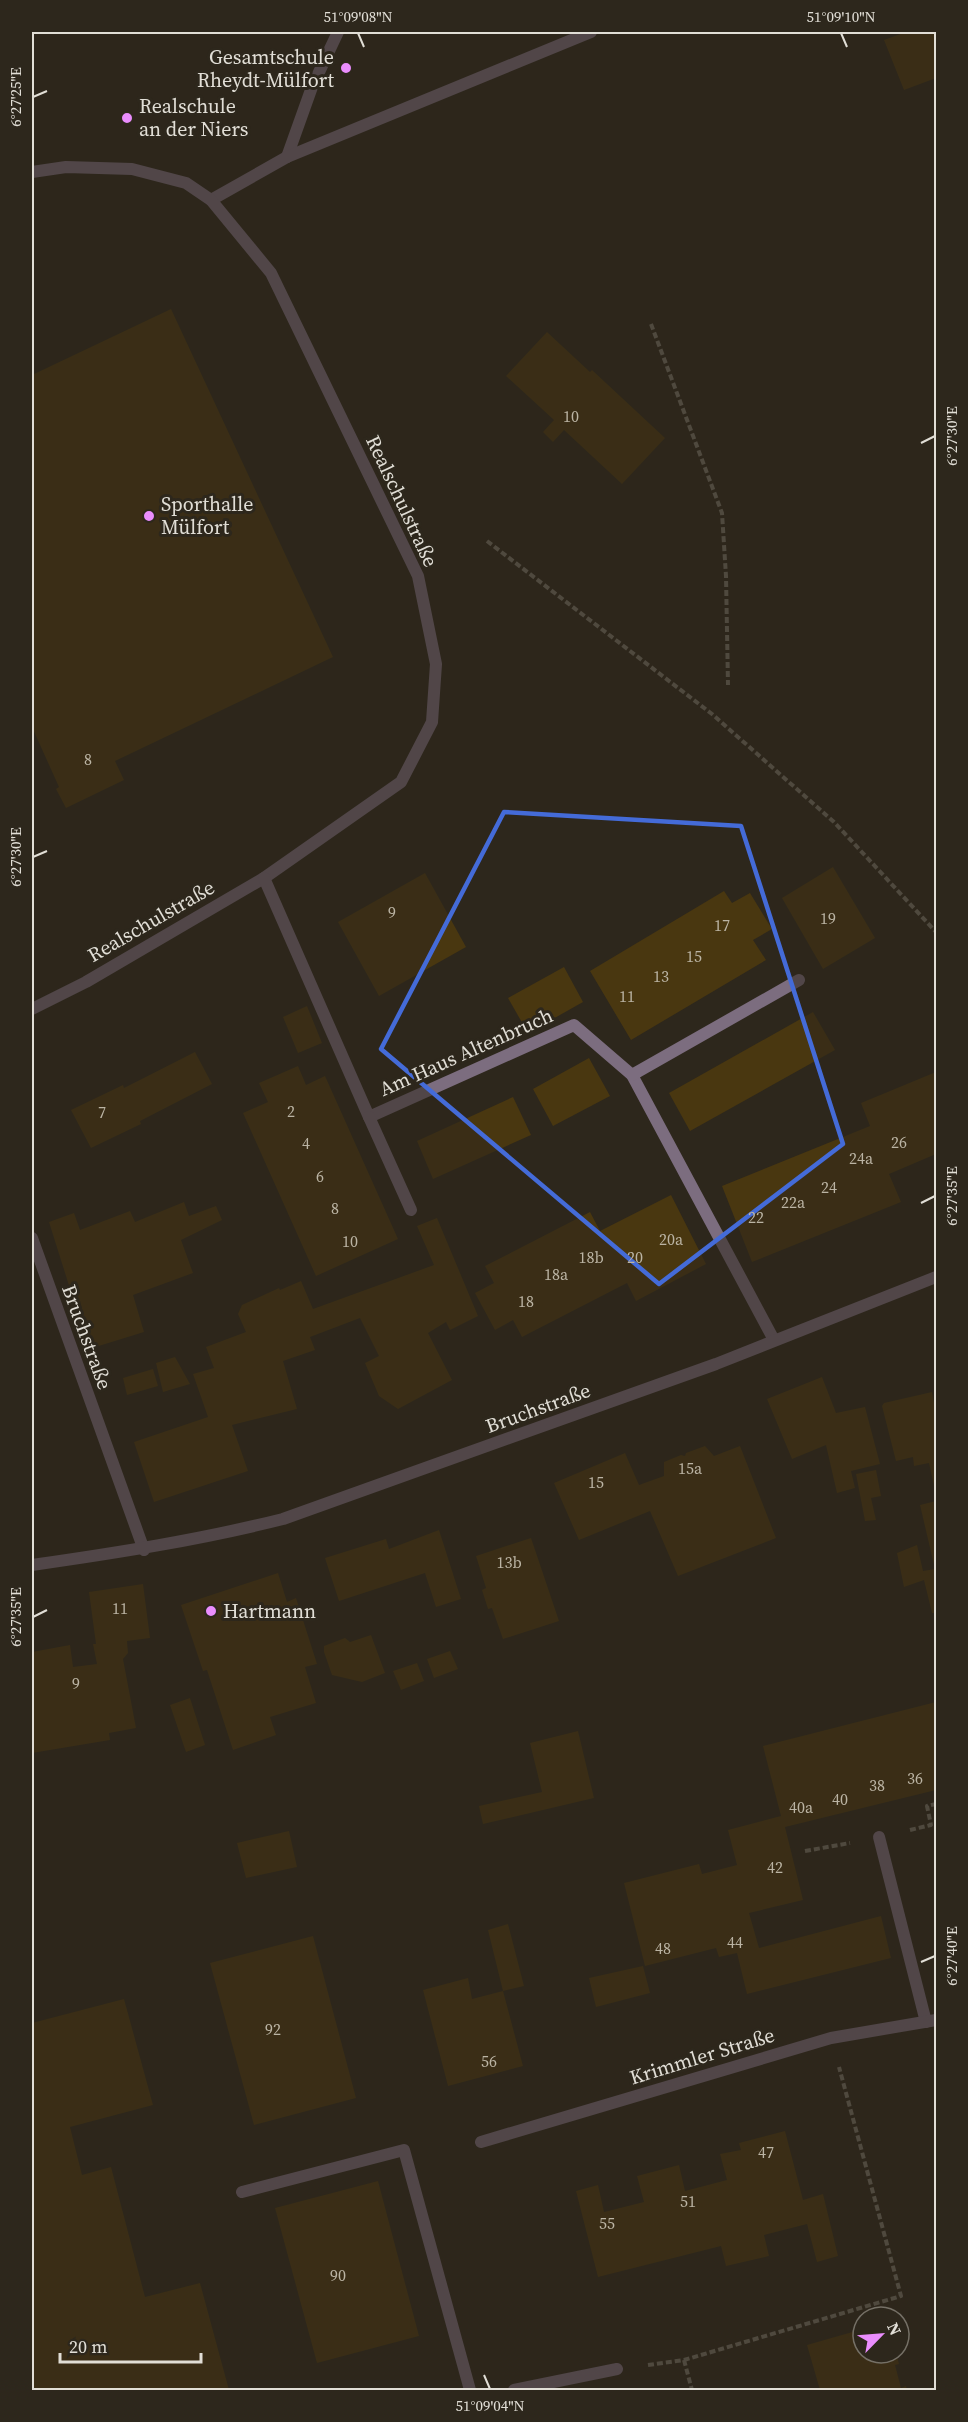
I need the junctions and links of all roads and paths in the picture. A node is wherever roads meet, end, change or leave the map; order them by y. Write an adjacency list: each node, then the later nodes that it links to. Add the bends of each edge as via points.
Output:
1 (338, 32): 3 (street, via 312,87)
2 (591, 32): 3 (street)
3 (287, 157): 5 (street)
4 (32, 172): 5 (street, Realschulstraße, via 66,167 132,170 186,183)
5 (211, 200): 9 (street, Realschulstraße, via 271,273 418,576 436,664 432,722 401,782)
6 (651, 324): 8 (path, via 722,513)
7 (487, 541): 10 (path, via 712,714 834,822)
8 (728, 685)
9 (264, 878): 12 (street, Realschulstraße, via 86,982); 14 (street, Am Haus Altenbruch)
10 (936, 932)
11 (799, 980): 13 (street)
12 (32, 1009)
13 (632, 1075): 14 (street, Am Haus Altenbruch, via 574,1025); 18 (street, Am Haus Altenbruch)
14 (369, 1117): 15 (street, Am Haus Altenbruch)
15 (411, 1210)
16 (32, 1238): 19 (street, Bruchstraße)
17 (936, 1277): 18 (street, Bruchstraße)
18 (774, 1340): 19 (street, Bruchstraße, via 716,1365 283,1519)
19 (144, 1550): 20 (street, Bruchstraße)
20 (32, 1565)
21 (879, 1837): 22 (street)
22 (931, 2021): 23 (street, Krimmler Straße)
23 (831, 2038): 24 (street, Krimmler Straße); 26 (path, via 901,2296)
24 (481, 2142)
25 (242, 2192): 28 (street, via 404,2150)
26 (684, 2360): 27 (path); 30 (path)
27 (617, 2369): 29 (street)
28 (470, 2391)
29 (514, 2391)
30 (692, 2391)

